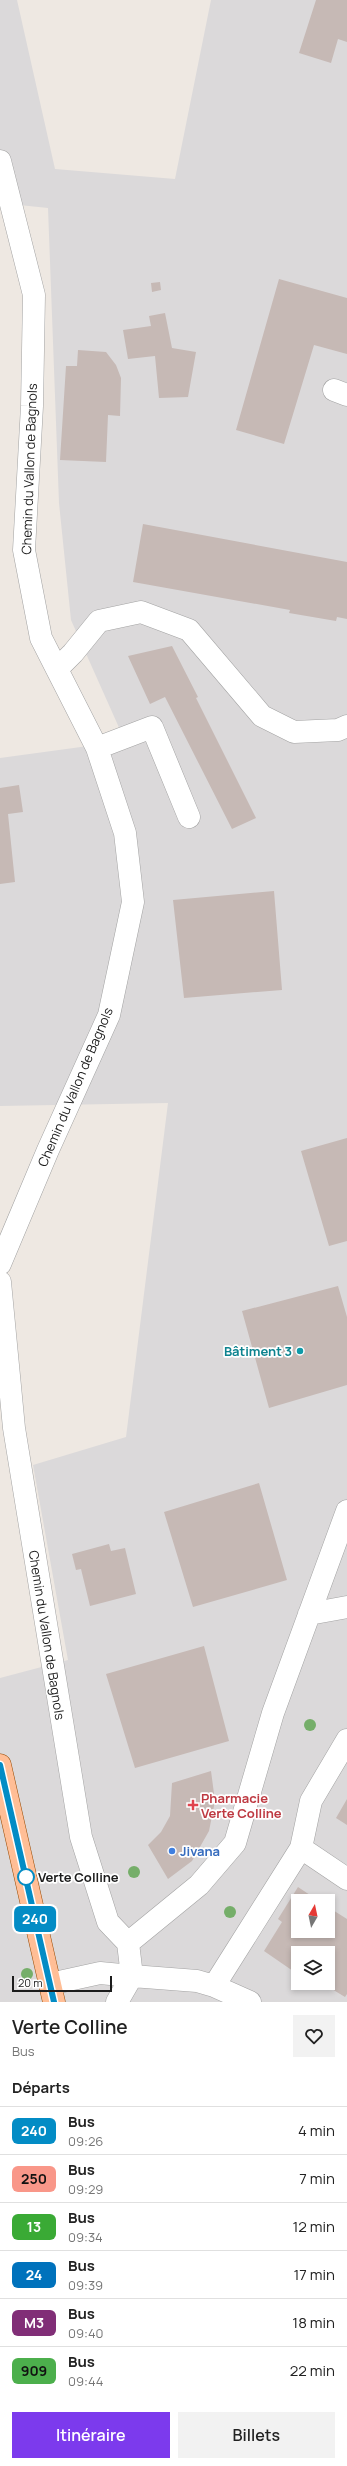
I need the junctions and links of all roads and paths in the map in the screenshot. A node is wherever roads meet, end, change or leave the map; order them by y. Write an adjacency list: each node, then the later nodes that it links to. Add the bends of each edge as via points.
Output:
1 (0, 161): 2 (street, Chemin du Vallon de Bagnols, via 34,295 32,406 24,550 41,638)
2 (56, 669): 3 (street, via 73,654 99,621 141,612 189,630 262,716 294,732 338,730); 4 (street, Chemin du Vallon de Bagnols)
3 (347, 726)
4 (97, 748): 5 (street, via 152,727); 6 (street, Chemin du Vallon de Bagnols, via 125,833 133,902 110,1015 48,1150)
5 (189, 817)
6 (0, 1264)
7 (0, 1282): 16 (street, Chemin du Vallon de Bagnols, via 14,1428 81,1838 108,1922)
8 (347, 1511): 10 (street)
9 (347, 1607): 10 (street)
10 (309, 1614): 16 (street, via 273,1713 235,1843 199,1885)
11 (347, 1740): 14 (street, via 311,1801)
12 (0, 1765): 13 (main road)
13 (3, 1792): 19 (main road)
14 (301, 1848): 15 (street); 18 (street)
15 (347, 1879)
16 (128, 1943): 17 (street)
17 (132, 1976): 18 (street, via 197,1981); 19 (street, via 100,1973); 20 (street)
18 (214, 1986): 21 (street)
19 (52, 1993)
20 (117, 2002)
21 (250, 2002)

